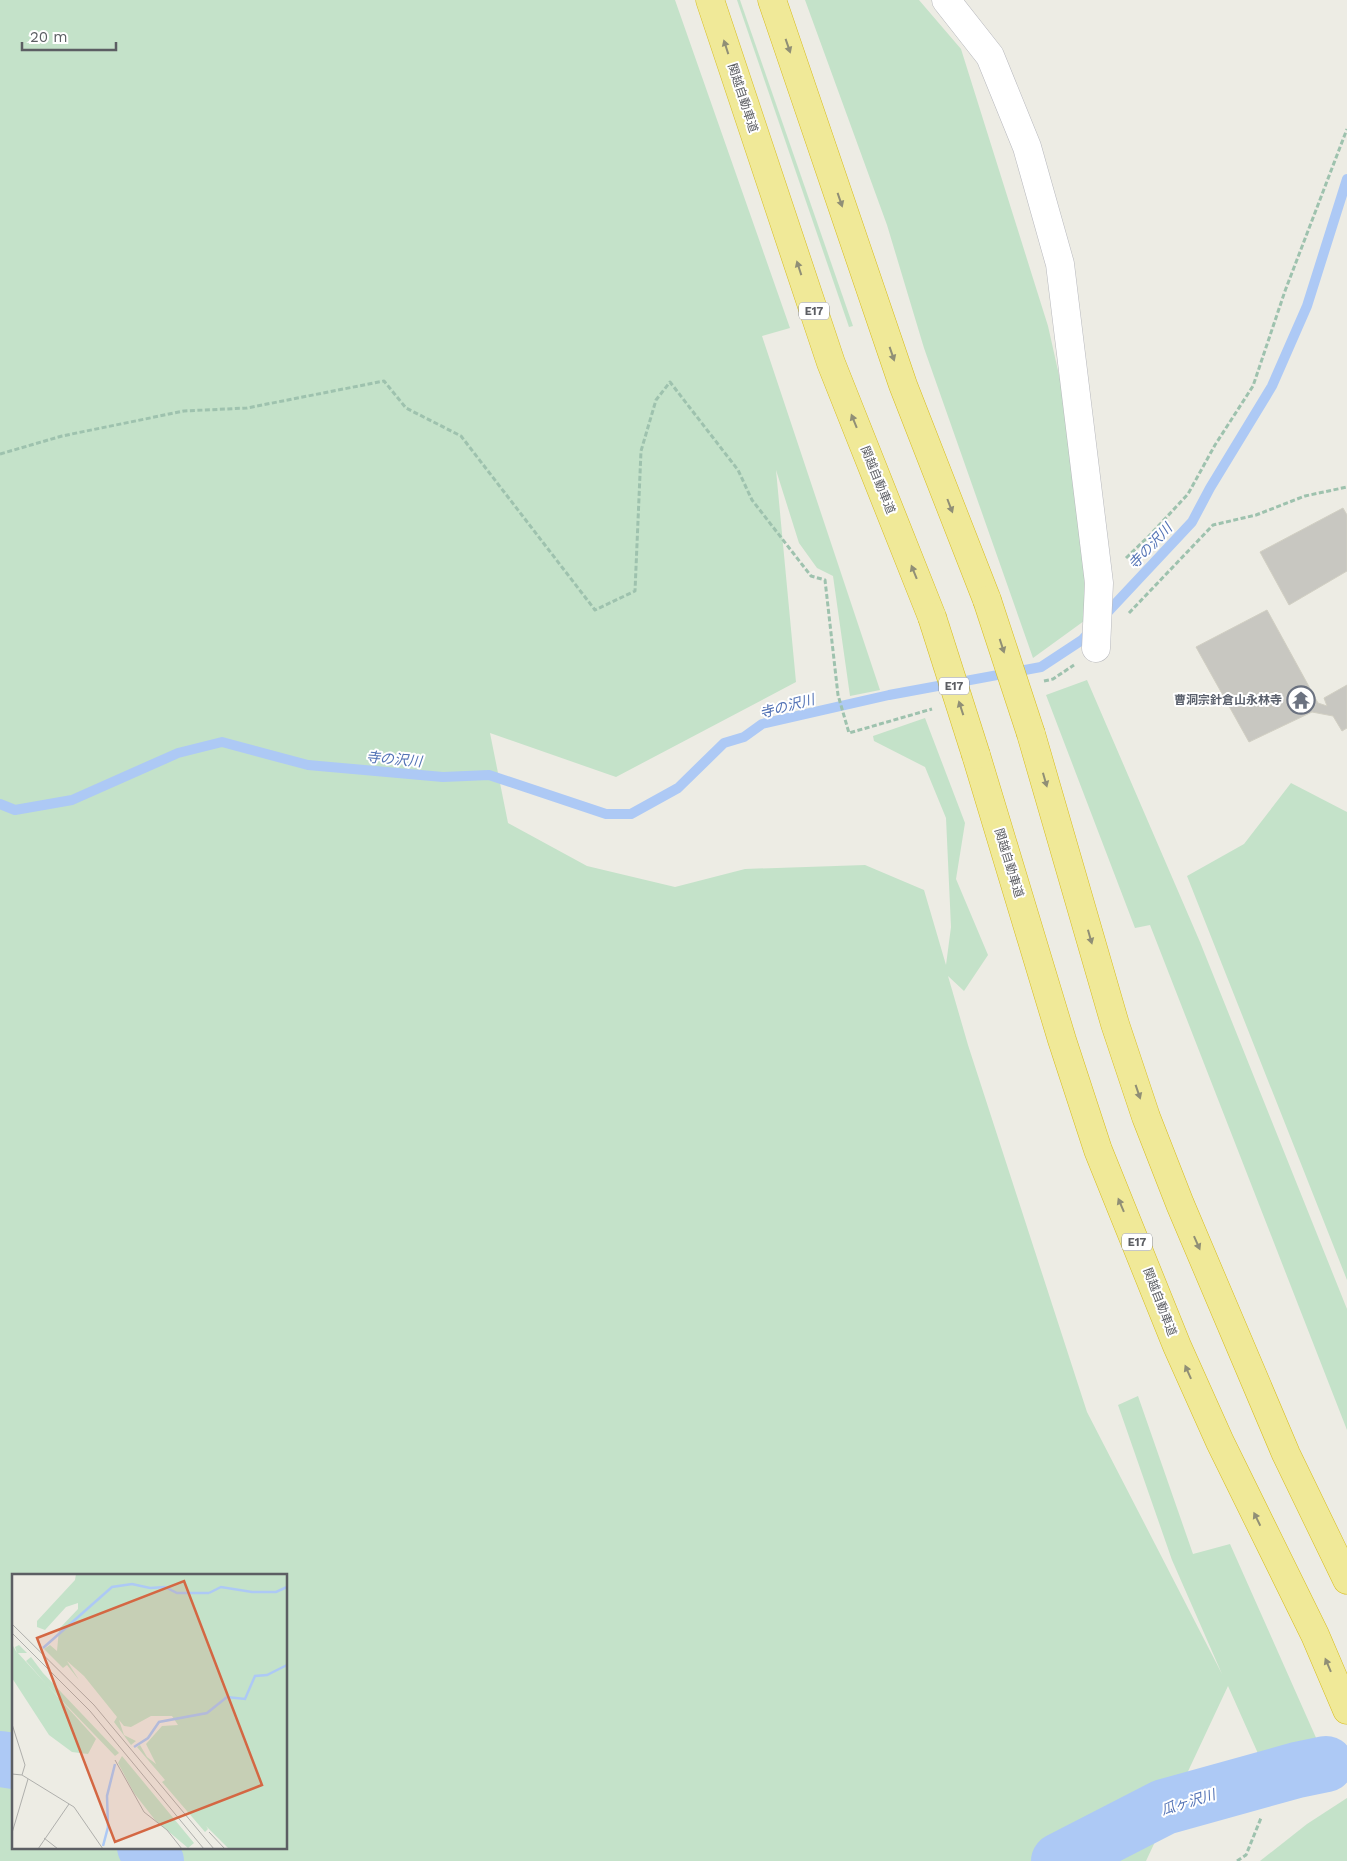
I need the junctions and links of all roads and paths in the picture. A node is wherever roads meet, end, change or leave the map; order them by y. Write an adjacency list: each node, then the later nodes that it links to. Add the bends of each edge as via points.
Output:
1 (710, 0): 11 (highway, 関越自動車道 / E17, one-way to 1, bridge, via 1315,1635 1220,1442 1177,1346 1098,1150 932,617 831,363)
2 (772, 0): 10 (highway, one-way to 10, bridge, via 903,385 987,600 1031,734 1114,1024 1146,1117 1286,1454)
3 (946, 0): 7 (street, via 990,56 1027,147 1060,264)
4 (1347, 129): 7 (path, via 1288,282 1253,386 1188,494)
5 (0, 454): 9 (path, via 62,436 184,411 247,408 384,381 406,408 461,436 595,610 635,591 641,450 656,400 670,382 738,470 758,508 811,576 824,580 838,695)
6 (1347, 487): 8 (path, via 1304,496 1256,515 1213,525)
7 (1100, 589): 8 (street)
8 (1096, 643)
9 (849, 733)
10 (1347, 1580)
11 (1347, 1710)
12 (1261, 1818): 13 (path, via 1246,1855)
13 (1237, 1861)

